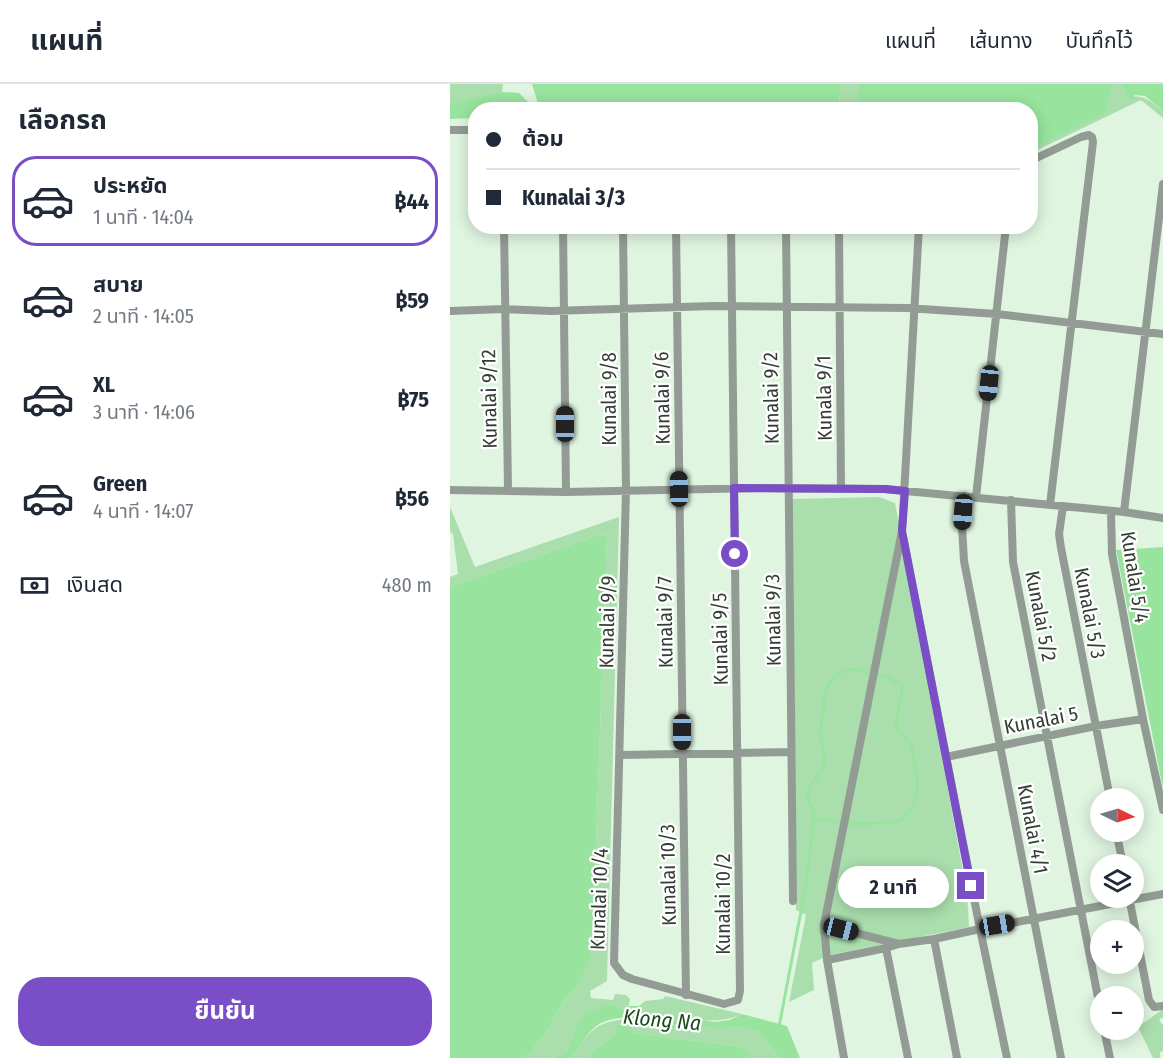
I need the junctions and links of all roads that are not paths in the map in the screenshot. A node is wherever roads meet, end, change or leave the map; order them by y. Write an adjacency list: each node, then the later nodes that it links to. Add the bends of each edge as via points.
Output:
1 (450, 130): 2 (street)
2 (468, 130)
3 (1038, 157): 24 (street, via 1081,136 1092,137)
4 (1163, 184): 25 (street)
5 (504, 234): 19 (street, Kunalai 9/12)
6 (563, 234): 21 (street)
7 (623, 234): 20 (street, Kunalai 9/8)
8 (676, 234): 15 (street, Kunalai 9/6)
9 (731, 234): 14 (street, Kunalai 9/5)
10 (786, 234): 16 (street, Kunalai 9/2)
11 (839, 234): 17 (street, Kunala 9/1)
12 (919, 234): 18 (street)
13 (1005, 234): 23 (street)
14 (732, 306): 15 (street); 16 (street); 27 (street, Kunalai 9/5)
15 (677, 307): 20 (street); 31 (street, Kunalai 9/6)
16 (787, 307): 17 (street); 28 (street, Kunalai 9/2)
17 (839, 308): 18 (street); 29 (street, Kunala 9/1)
18 (914, 308): 23 (street); 34 (street)
19 (504, 309): 21 (street); 22 (street); 30 (street, Kunalai 9/12)
20 (625, 309): 21 (street); 33 (street, Kunalai 9/8)
21 (564, 310): 35 (street)
22 (450, 311)
23 (997, 314): 24 (street); 37 (street)
24 (1071, 324): 25 (street); 39 (street)
25 (1145, 332): 26 (street); 42 (street)
26 (1163, 334)
27 (734, 488): 28 (street); 31 (street); 50 (street, Kunalai 9/5)
28 (789, 488): 29 (street); 49 (street, Kunalai 9/3)
29 (841, 488): 34 (street)
30 (508, 489): 32 (street); 35 (street)
31 (679, 489): 33 (street); 51 (street, Kunalai 9/7)
32 (450, 490)
33 (626, 490): 35 (street); 52 (street, Kunalai 9/9)
34 (905, 491): 36 (street); 44 (street)
35 (566, 492)
36 (964, 496): 37 (street); 48 (street, Kunalai 4/1, via 964,561)
37 (975, 496): 38 (street)
38 (1011, 500): 39 (street); 47 (street, Kunalai 5/2, via 1013,562)
39 (1050, 505): 40 (street)
40 (1063, 506): 41 (street); 46 (street, Kunalai 5/3, via 1061,548)
41 (1111, 511): 42 (street); 45 (street, Kunalai 5/4, via 1111,547)
42 (1124, 512): 43 (street)
43 (1163, 518)
44 (902, 531): 53 (street); 63 (street)
45 (1143, 719): 46 (street, Kunalai 5); 55 (street, Kunalai 5/4)
46 (1096, 726): 47 (street, Kunalai 5); 54 (street, Kunalai 5/3)
47 (1047, 737): 48 (street, Kunalai 5); 61 (street, Kunalai 5/2)
48 (1000, 745): 53 (street, Kunalai 5); 62 (street, Kunalai 4/1)
49 (791, 752): 50 (street); 58 (street, Kunalai 9/3)
50 (738, 753): 51 (street); 70 (street, Kunalai 10/2, via 740,991 738,1000 729,1004)
51 (683, 754): 52 (street); 70 (street, Kunalai 10/3)
52 (620, 755): 70 (street, Kunalai 10/4, via 614,963 623,975)
53 (946, 757): 64 (street)
54 (1108, 788)
55 (1163, 810)
56 (1163, 894): 57 (street)
57 (1144, 897)
58 (793, 901)
59 (1093, 908): 61 (street)
60 (1132, 908): 71 (street, via 1149,1000 1154,1007)
61 (1081, 911): 62 (street); 69 (street, Kunalai 5/2)
62 (1033, 918): 64 (street); 77 (street, Kunalai 4/1)
63 (824, 925): 66 (street); 68 (street)
64 (980, 929): 65 (street); 76 (street)
65 (934, 939): 66 (street); 75 (street)
66 (899, 944): 67 (street)
67 (886, 948): 68 (street); 74 (street)
68 (827, 960): 73 (street)
69 (1096, 986)
70 (686, 995)
71 (1163, 1006)
72 (1106, 1040): 78 (street)
73 (844, 1058)
74 (908, 1058)
75 (957, 1058)
76 (1007, 1058)
77 (1061, 1058)
78 (1110, 1058)

